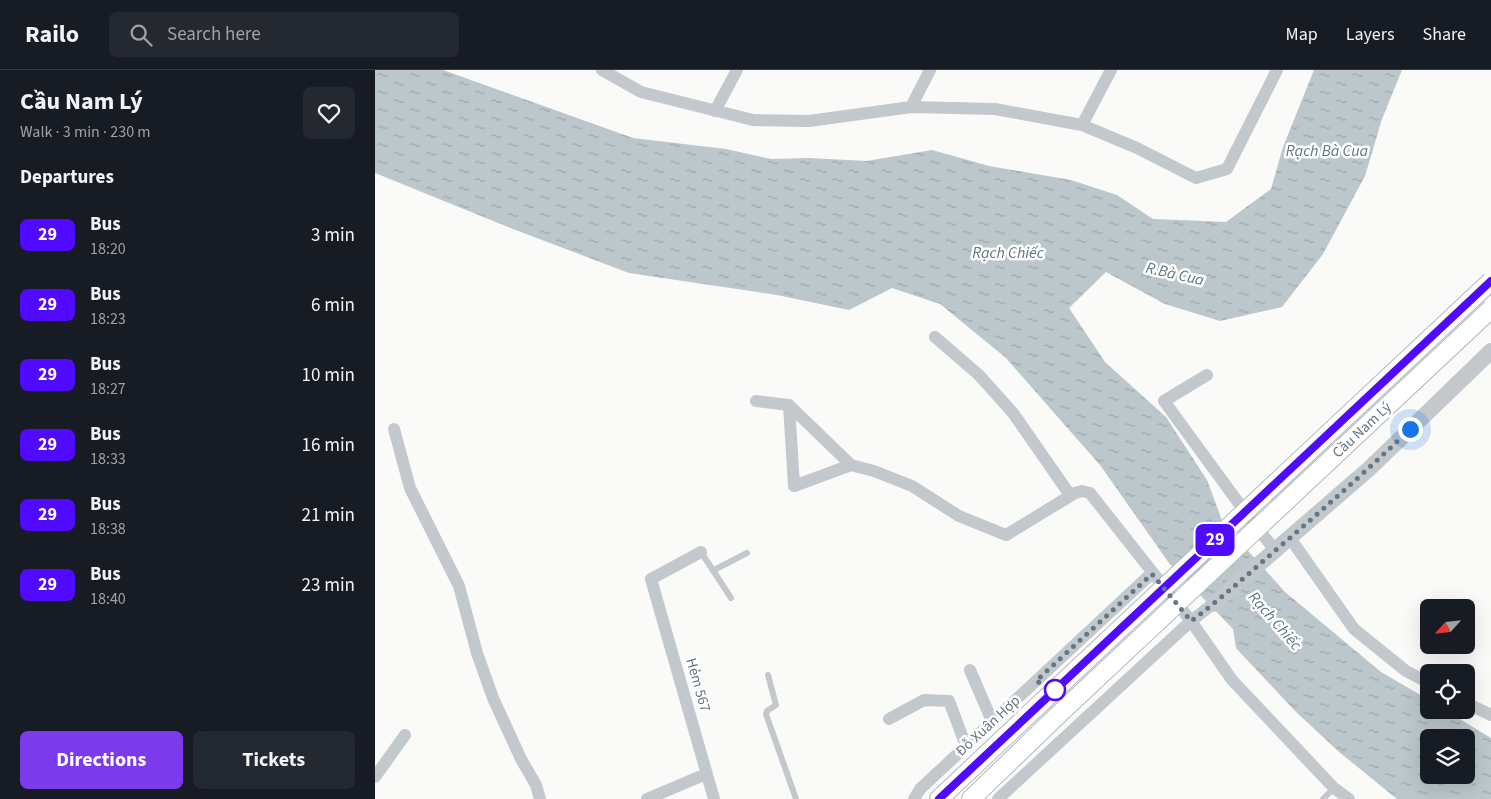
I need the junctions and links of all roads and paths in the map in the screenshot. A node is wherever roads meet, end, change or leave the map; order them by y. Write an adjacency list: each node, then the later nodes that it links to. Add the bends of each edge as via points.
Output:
1 (602, 70): 7 (street, via 641,92)
2 (737, 70): 7 (street)
3 (930, 70): 6 (street)
4 (1111, 70): 8 (street)
5 (1277, 70): 8 (street, via 1227,169 1196,178)
6 (911, 107): 7 (street, via 809,121 753,120); 8 (street, via 995,109)
7 (715, 111)
8 (1082, 125)
9 (1491, 281): 31 (main road, Cầu Nam Lý, bridge)
10 (1491, 309): 47 (main road, Cầu Nam Lý, bridge)
11 (935, 337): 18 (street, via 979,375 1013,413)
12 (1491, 351): 19 (street, via 1370,468)
13 (1207, 376): 20 (street, via 1164,401)
14 (756, 401): 15 (street)
15 (789, 405): 17 (street); 17 (street, via 794,486)
16 (394, 429): 41 (street, via 410,488 459,586 493,698)
17 (851, 465): 18 (street, via 913,486 959,516 1006,535)
18 (1070, 496): 24 (street, via 1082,491 1090,494)
19 (1291, 538): 20 (street); 30 (street, via 1354,629 1406,671)
20 (1275, 550): 26 (street)
21 (701, 552): 23 (lane); 38 (street, Hẻm 567, via 651,579)
22 (747, 553): 23 (lane)
23 (714, 570): 25 (lane)
24 (1152, 574): 27 (street); 35 (street, Đỗ Xuân Hợp)
25 (731, 598)
26 (1213, 604): 27 (street)
27 (1191, 621): 40 (street, via 1233,680); 48 (street)
28 (970, 670): 35 (street)
29 (768, 675): 44 (lane, via 776,705 766,714)
30 (1420, 678)
31 (1043, 701): 46 (main road, Đỗ Xuân Hợp)
32 (1475, 707): 33 (street)
33 (1491, 715)
34 (889, 719): 37 (street, via 924,700 949,701)
35 (992, 721): 37 (street, Đỗ Xuân Hợp)
36 (405, 736): 39 (street)
37 (966, 746): 45 (street, Đỗ Xuân Hợp, via 920,788)
38 (706, 774): 42 (street); 43 (street, Hẻm 567)
39 (375, 777)
40 (1334, 788): 49 (lane); 50 (street)
41 (540, 799)
42 (647, 799)
43 (714, 799)
44 (797, 799)
45 (914, 799)
46 (939, 799)
47 (971, 799)
48 (998, 799)
49 (1323, 799)
50 (1349, 799)

